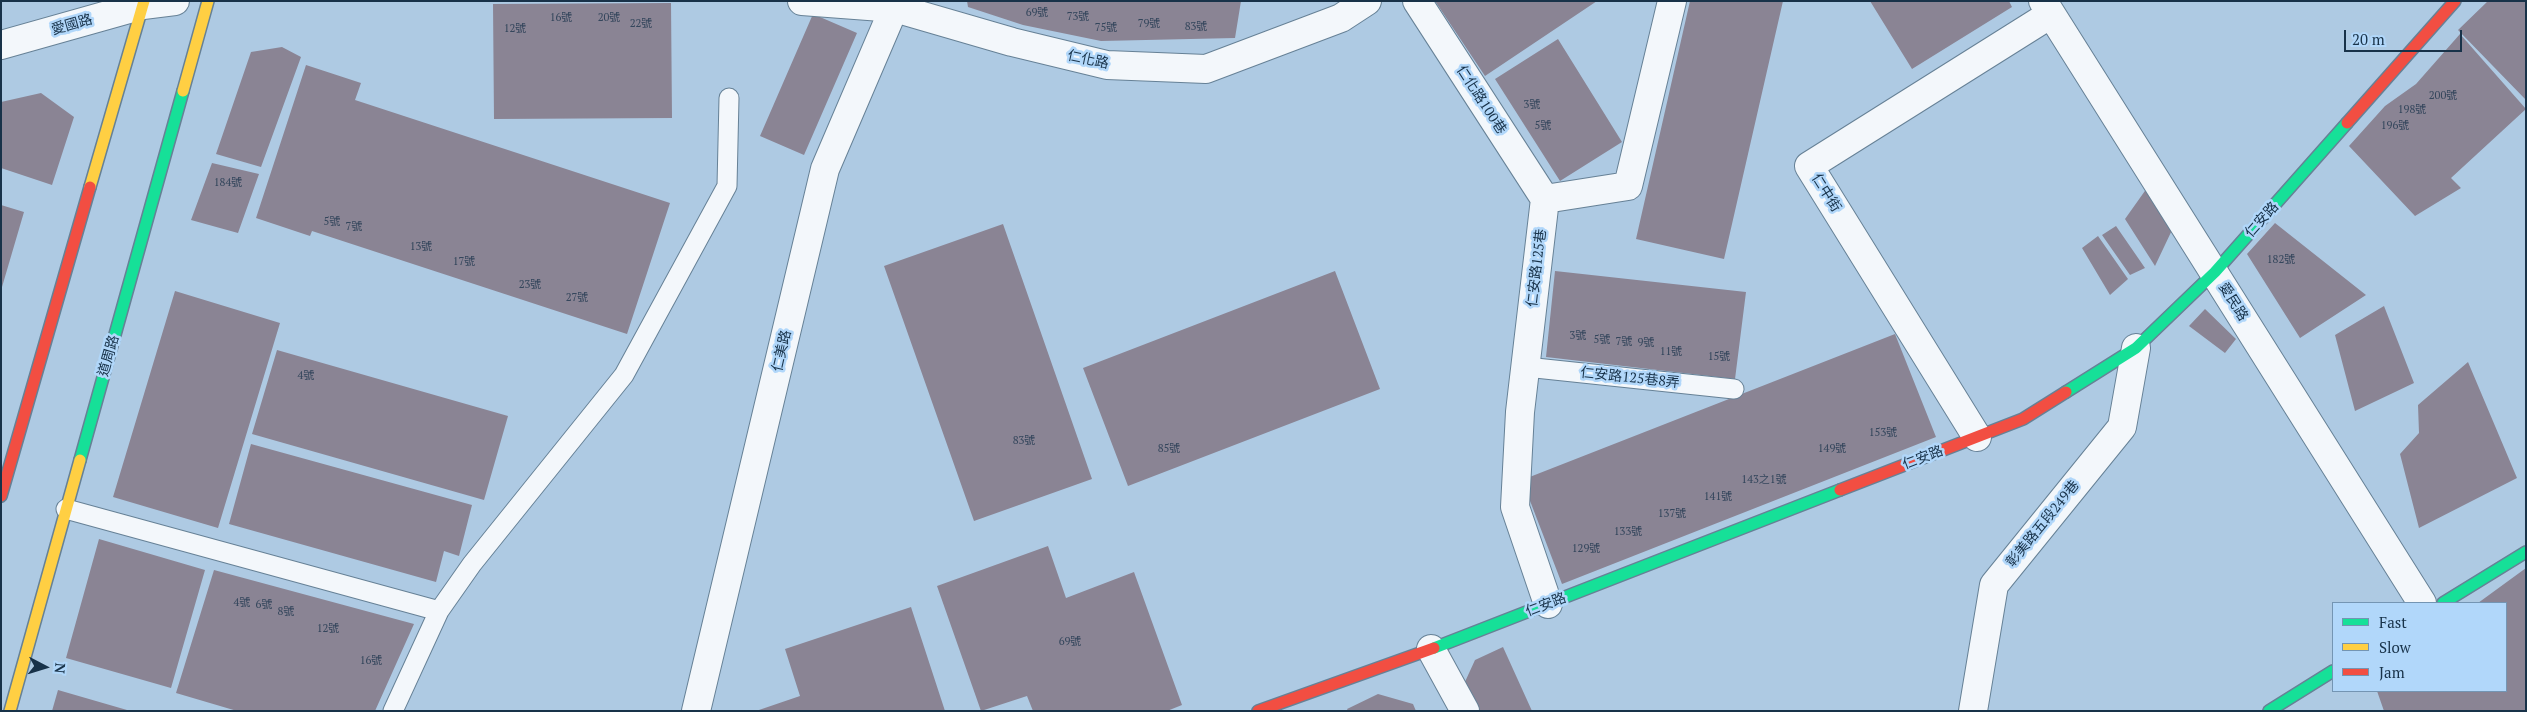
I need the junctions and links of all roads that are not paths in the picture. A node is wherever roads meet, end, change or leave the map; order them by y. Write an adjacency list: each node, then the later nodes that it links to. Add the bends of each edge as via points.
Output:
1 (175, 1): 8 (street)
2 (208, 1): 20 (street, 道周路)
3 (802, 1): 9 (street, 仁化路)
4 (1367, 1): 9 (street, 仁化路, via 1341,18 1206,70 1107,65 1012,42)
5 (1417, 1): 13 (street, 仁化路100巷)
6 (1672, 1): 13 (street, via 1628,186)
7 (2455, 1): 14 (street, 仁安路)
8 (143, 3): 11 (street, 愛國路); 19 (street)
9 (896, 4): 30 (street, 仁美路, via 825,169)
10 (2047, 8): 14 (street, 愛民路); 18 (street, 仁中街, via 1810,166)
11 (1, 45)
12 (729, 98): 25 (lane, via 727,186 624,375 478,556)
13 (1545, 200): 16 (street, 仁安路125巷)
14 (2215, 272): 15 (street, 仁安路); 22 (street, 愛民路)
15 (2136, 348): 18 (street, 仁安路, via 2023,419); 33 (street, 彰美路五段249巷, via 2122,428 1994,585)
16 (1526, 367): 17 (lane, 仁安路125巷8弄); 24 (street, 仁安路125巷, via 1515,507)
17 (1734, 389)
18 (1977, 437): 24 (street, 仁安路)
19 (1, 496)
20 (66, 510): 25 (lane); 28 (street, 道周路)
21 (2526, 552): 23 (street)
22 (2421, 602)
23 (2445, 602)
24 (1548, 604): 26 (street, 仁安路)
25 (439, 611): 29 (lane)
26 (1430, 649): 31 (street, 仁安路); 32 (street)
27 (2332, 672): 34 (street)
28 (10, 711)
29 (393, 711)
30 (696, 711)
31 (1258, 711)
32 (1464, 711)
33 (1973, 711)
34 (2269, 711)

